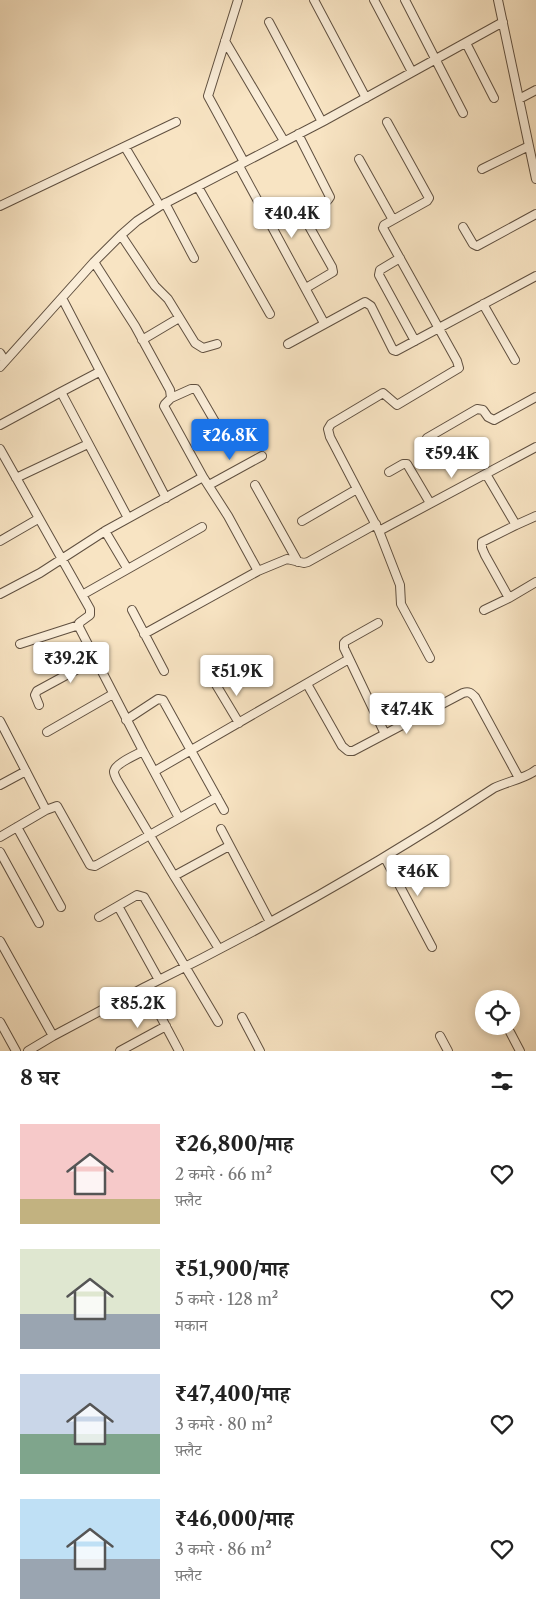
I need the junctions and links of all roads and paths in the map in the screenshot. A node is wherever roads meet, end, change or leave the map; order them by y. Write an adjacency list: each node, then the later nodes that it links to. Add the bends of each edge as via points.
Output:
1 (238, 0): 8 (street)
2 (314, 0): 13 (street)
3 (374, 0): 11 (street)
4 (405, 0): 10 (street)
5 (498, 0): 7 (street)
6 (269, 22): 18 (street)
7 (503, 22): 9 (street); 15 (street)
8 (225, 41): 21 (street); 25 (street, via 209,99)
9 (466, 43): 10 (street); 14 (street)
10 (436, 60): 11 (street); 16 (street)
11 (412, 72): 13 (street)
12 (536, 90): 15 (street)
13 (366, 98): 18 (street)
14 (494, 98)
15 (519, 99): 22 (street)
16 (463, 113)
17 (176, 122): 23 (street)
18 (322, 122): 20 (street)
19 (387, 122): 32 (street, via 429,198)
20 (298, 134): 21 (street); 39 (street, via 330,197 305,218 333,272)
21 (284, 142): 25 (street)
22 (529, 146): 26 (street); 27 (street)
23 (125, 147): 29 (street); 30 (street)
24 (359, 159): 32 (street)
25 (242, 164): 28 (street); 39 (street)
26 (482, 169)
27 (536, 179)
28 (198, 187): 29 (street); 42 (street)
29 (163, 205): 34 (street); 35 (street)
30 (0, 206)
31 (536, 214): 33 (street, via 477,246)
32 (393, 220): 36 (street, via 383,227)
33 (463, 227)
34 (121, 235): 37 (street); 43 (street)
35 (194, 258)
36 (400, 258): 45 (street); 47 (street, via 380,270 379,275)
37 (94, 262): 40 (street); 46 (street)
38 (536, 276): 41 (street)
39 (306, 288): 44 (street)
40 (62, 298): 52 (street); 53 (street)
41 (483, 304): 45 (street); 51 (street)
42 (270, 314)
43 (179, 318): 46 (street); 48 (street, via 200,347)
44 (324, 323): 47 (street, via 364,302 371,306 393,350 398,351); 49 (street)
45 (438, 328): 47 (street); 70 (street, via 458,368 397,405 383,394 328,426 330,437)
46 (142, 340): 56 (street, via 170,390)
47 (415, 341)
48 (217, 344)
49 (288, 344)
50 (0, 352): 52 (street)
51 (515, 360)
52 (2, 364)
53 (100, 372): 54 (street); 71 (street)
54 (61, 392): 57 (street); 59 (street)
55 (536, 397): 58 (street, via 494,420 477,409)
56 (171, 398): 60 (street, via 196,389); 66 (street, via 164,406)
57 (0, 425)
58 (427, 438)
59 (88, 444): 67 (street); 74 (street)
60 (228, 446)
61 (536, 447): 65 (street)
62 (0, 449): 67 (street)
63 (262, 456): 68 (street)
64 (389, 472): 72 (street, via 407,464)
65 (486, 474): 72 (street); 77 (street)
66 (203, 477): 68 (street); 71 (street)
67 (16, 478): 75 (street)
68 (209, 485): 85 (street)
69 (255, 485): 83 (street)
70 (357, 489): 76 (street); 79 (street)
71 (166, 498): 74 (street)
72 (430, 503): 79 (street)
73 (536, 516): 77 (street)
74 (128, 518): 80 (street)
75 (38, 519): 81 (street); 82 (street)
76 (302, 521)
77 (516, 526): 89 (street, via 485,540 482,545)
78 (202, 527): 84 (street)
79 (378, 527): 83 (street, via 315,559); 96 (street, via 400,585 401,604)
80 (104, 531): 82 (street); 84 (street)
81 (0, 541)
82 (60, 559): 87 (street); 88 (street)
83 (298, 562): 85 (street, via 287,559)
84 (127, 568): 88 (street)
85 (258, 571): 94 (street)
86 (536, 582): 89 (street)
87 (0, 594)
88 (82, 595): 93 (street, via 91,613)
89 (508, 598): 91 (street)
90 (132, 610): 94 (street)
91 (484, 610)
92 (378, 623): 97 (street, via 344,644)
93 (78, 625): 95 (street); 98 (street)
94 (144, 634): 99 (street)
95 (20, 644)
96 (430, 658)
97 (349, 659): 101 (street); 108 (street)
98 (94, 660): 102 (street); 103 (street, via 37,691 35,695)
99 (164, 671)
100 (215, 683): 106 (street)
101 (307, 684): 106 (street); 108 (street, via 342,746 348,751)
102 (113, 694): 104 (street); 107 (street)
103 (39, 706)
104 (126, 720): 110 (street, via 158,699 163,700); 111 (street)
105 (0, 721): 109 (street)
106 (239, 723): 110 (street)
107 (47, 732)
108 (385, 734): 115 (street, via 467,692 475,697)
109 (4, 737): 112 (street)
110 (190, 750): 113 (street); 117 (street)
111 (143, 752): 113 (street); 123 (street, via 120,764 114,773)
112 (26, 770): 116 (street); 118 (street)
113 (155, 770): 120 (street)
114 (535, 775): 115 (street)
115 (518, 778): 127 (street, via 494,788)
116 (0, 785)
117 (217, 797): 119 (street); 120 (street)
118 (46, 810): 121 (street); 123 (street, via 57,806 92,866)
119 (224, 810)
120 (179, 818): 123 (street)
121 (16, 828): 124 (street); 130 (street)
122 (221, 829): 125 (street)
123 (149, 835): 128 (street)
124 (0, 836)
125 (229, 846): 128 (street); 132 (street)
126 (0, 852): 133 (street)
127 (385, 858): 132 (street); 135 (street)
128 (174, 876): 136 (street)
129 (118, 906): 131 (street); 137 (street, via 138,895 144,897); 138 (street)
130 (61, 907)
131 (99, 917)
132 (270, 922): 136 (street)
133 (39, 923)
134 (0, 941): 145 (street)
135 (432, 947)
136 (219, 949): 137 (street)
137 (185, 967): 138 (street); 142 (street)
138 (159, 980): 139 (street)
139 (145, 987): 143 (street); 145 (street)
140 (242, 1018): 151 (street)
141 (0, 1022): 147 (street)
142 (218, 1022)
143 (166, 1026): 149 (street); 150 (street)
144 (512, 1035): 153 (street)
145 (53, 1036): 148 (street)
146 (440, 1036): 152 (street)
147 (16, 1051)
148 (28, 1051)
149 (120, 1051)
150 (179, 1051)
151 (260, 1051)
152 (448, 1051)
153 (520, 1051)

